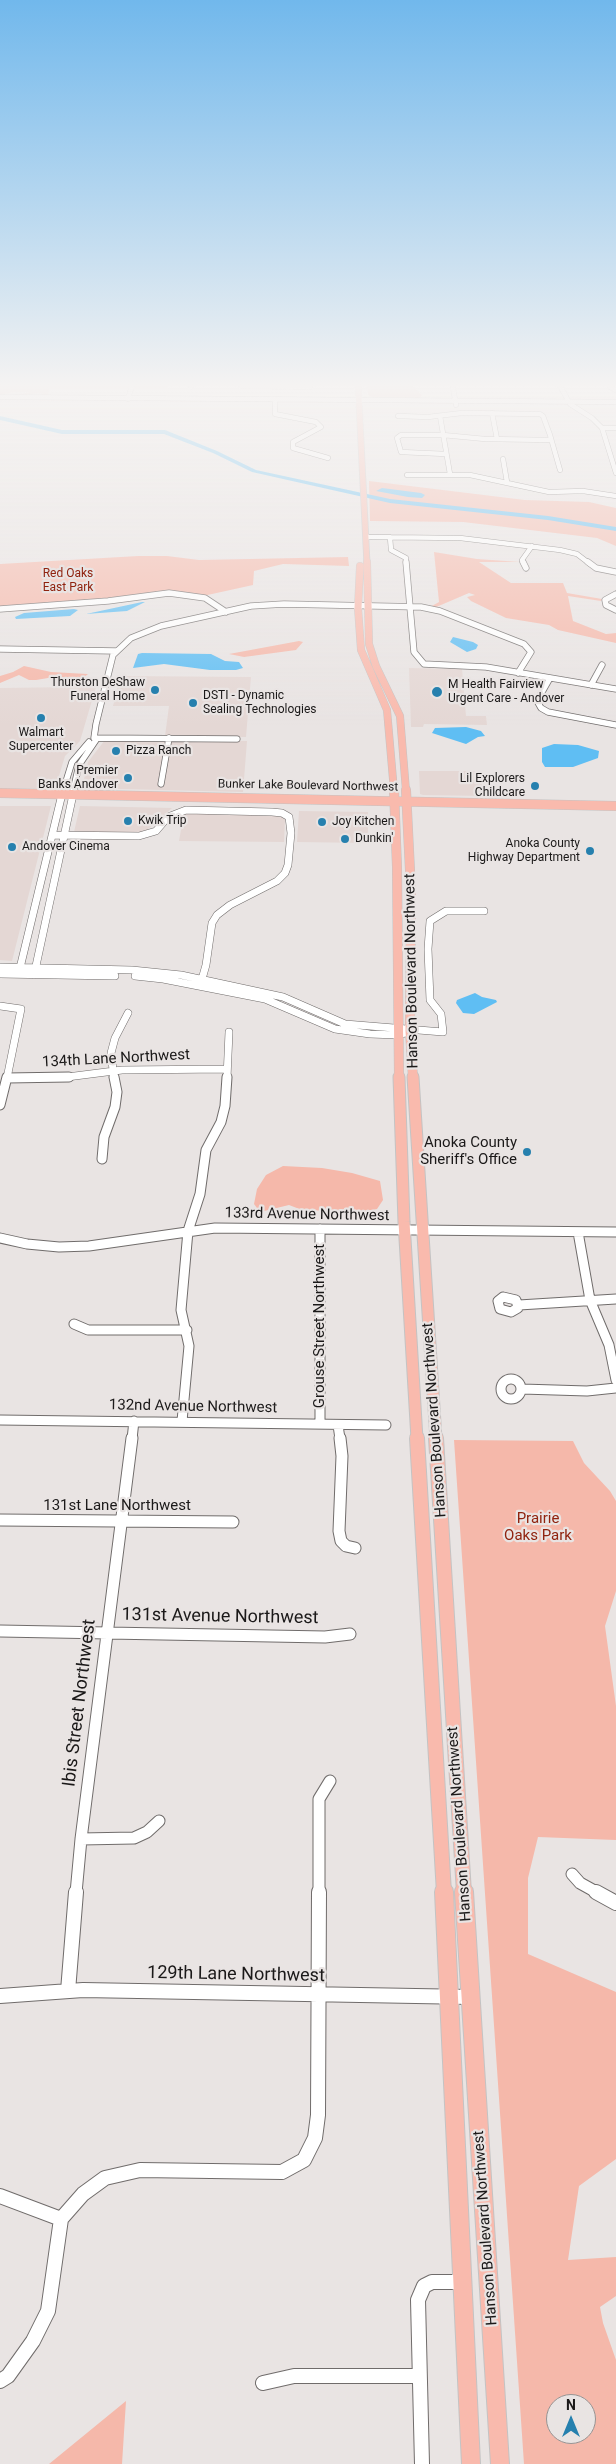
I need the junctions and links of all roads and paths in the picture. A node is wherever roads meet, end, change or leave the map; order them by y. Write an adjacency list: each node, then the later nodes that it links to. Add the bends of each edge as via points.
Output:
1 (360, 497): 2 (main road, Hanson Boulevard Northwest)
2 (360, 500): 3 (main road, Hanson Boulevard Northwest); 9 (main road, Hanson Boulevard Northwest)
3 (366, 537): 4 (street); 10 (main road, Hanson Boulevard Northwest)
4 (390, 537): 5 (street, via 460,538); 11 (street, via 391,550 406,558)
5 (532, 546): 6 (street, via 522,560); 7 (street, via 570,551 596,568)
6 (526, 568)
7 (616, 572)
8 (616, 594): 13 (street, via 605,602)
9 (356, 606): 10 (street); 14 (street, via 276,607); 33 (main road, Hanson Boulevard Northwest, via 361,650 387,710)
10 (367, 606): 11 (street); 34 (main road, Hanson Boulevard Northwest, via 371,652 400,716)
11 (411, 607): 17 (street, via 414,652); 19 (street, via 440,611 528,647 531,652)
12 (0, 609): 14 (street, via 169,593 205,598)
13 (616, 610)
14 (226, 612): 16 (street, via 145,631)
15 (0, 649): 16 (street)
16 (116, 651): 24 (street)
17 (426, 665): 19 (street)
18 (602, 665): 21 (street)
19 (518, 672): 20 (street)
20 (550, 678): 21 (street); 23 (street, via 537,702 541,708)
21 (591, 685): 22 (street)
22 (616, 689)
23 (616, 725)
24 (94, 738): 25 (street); 29 (street, via 72,762); 30 (street, via 96,740 79,765)
25 (170, 738): 26 (street); 27 (street)
26 (237, 739)
27 (161, 784): 31 (main road, via 163,790 170,793)
28 (0, 793): 29 (main road, Bunker Lake Boulevard Northwest)
29 (62, 796): 30 (main road, Bunker Lake Boulevard Northwest); 32 (main road, Bunker Lake Boulevard Northwest); 37 (street)
30 (72, 797): 31 (main road, Bunker Lake Boulevard Northwest); 33 (main road, Bunker Lake Boulevard Northwest); 38 (street)
31 (218, 797): 33 (main road, Bunker Lake Boulevard Northwest)
32 (0, 798)
33 (393, 803): 34 (main road, Bunker Lake Boulevard Northwest); 48 (main road, Hanson Boulevard Northwest, via 397,854)
34 (407, 803): 35 (main road, Bunker Lake Boulevard Northwest); 36 (main road, Bunker Lake Boulevard Northwest); 49 (main road, Hanson Boulevard Northwest, via 411,897)
35 (616, 806)
36 (616, 812)
37 (52, 835): 38 (street); 41 (street)
38 (64, 835): 42 (street); 44 (street, via 148,835 168,817 186,810 282,813 289,817 291,833 285,873 277,881 217,915 212,923)
39 (484, 911): 49 (street, via 446,911 430,921 430,1000 441,1014 443,1032)
40 (0, 968): 41 (street)
41 (19, 971): 42 (street); 43 (street)
42 (34, 971): 44 (street)
43 (0, 974)
44 (201, 982): 48 (street, via 285,1006 335,1029 370,1034)
45 (0, 1006): 52 (street, via 21,1009)
46 (128, 1013): 51 (street, via 115,1038 111,1053)
47 (229, 1032): 50 (street)
48 (397, 1032): 49 (street); 56 (main road, Hanson Boulevard Northwest)
49 (410, 1032): 57 (main road, Hanson Boulevard Northwest)
50 (226, 1069): 51 (street, 134th Lane Northwest); 58 (street, via 226,1106 206,1150 200,1194)
51 (112, 1071): 52 (street, 134th Lane Northwest, via 67,1077); 54 (street, via 117,1092 104,1137)
52 (7, 1078): 53 (street)
53 (0, 1105)
54 (102, 1159)
55 (320, 1229): 56 (street, 133rd Avenue Northwest); 58 (street, 133rd Avenue Northwest, via 215,1228); 73 (street, Grouse Street Northwest)
56 (404, 1230): 57 (street, 133rd Avenue Northwest); 91 (main road, Hanson Boulevard Northwest)
57 (422, 1230): 59 (street, 133rd Avenue Northwest); 92 (main road, Hanson Boulevard Northwest)
58 (188, 1231): 61 (street, 133rd Avenue Northwest, via 89,1246 26,1244); 66 (street, via 181,1310)
59 (578, 1232): 60 (street, 133rd Avenue Northwest); 63 (street)
60 (616, 1232)
61 (0, 1238)
62 (616, 1299): 63 (street)
63 (590, 1300): 64 (street); 67 (street, via 609,1345)
64 (519, 1305)
65 (74, 1324): 66 (street, via 88,1330)
66 (187, 1330): 72 (street, via 189,1346)
67 (616, 1380)
68 (616, 1388): 69 (street, via 588,1391)
69 (522, 1389)
70 (0, 1420): 71 (street, 132nd Avenue Northwest)
71 (134, 1421): 72 (street, 132nd Avenue Northwest); 77 (street, Ibis Street Northwest)
72 (182, 1421): 73 (street, 132nd Avenue Northwest)
73 (320, 1424): 74 (street, 132nd Avenue Northwest)
74 (338, 1425): 75 (street, 132nd Avenue Northwest); 79 (street, Grouse Street Northwest, via 342,1456 339,1532 341,1541)
75 (386, 1425)
76 (0, 1520): 77 (street, 131st Lane Northwest)
77 (122, 1521): 78 (street, 131st Lane Northwest); 81 (street, Ibis Street Northwest)
78 (233, 1522)
79 (355, 1548)
80 (0, 1631): 81 (street, 131st Avenue Northwest)
81 (108, 1633): 82 (street, 131st Avenue Northwest, via 325,1637); 85 (street, Ibis Street Northwest)
82 (350, 1634)
83 (330, 1781): 89 (street, via 319,1799)
84 (158, 1821): 85 (street, via 147,1832 134,1838)
85 (81, 1839): 88 (street, Ibis Street Northwest)
86 (572, 1874): 87 (street, via 580,1883)
87 (616, 1903)
88 (68, 1991): 89 (street, 129th Lane Northwest); 90 (street, 129th Lane Northwest)
89 (318, 1995): 91 (street, 129th Lane Northwest); 94 (street, via 318,2115 315,2138 304,2160 282,2172 140,2170 106,2178 83,2194)
90 (0, 1996)
91 (450, 1997): 92 (street, 129th Lane Northwest); 95 (main road, Hanson Boulevard Northwest)
92 (471, 1997): 101 (main road, Hanson Boulevard Northwest)
93 (0, 2196): 94 (street)
94 (60, 2219): 97 (street, via 48,2310 33,2341 8,2376)
95 (462, 2282): 96 (street, via 432,2282 420,2292); 100 (main road, Hanson Boulevard Northwest)
96 (418, 2376): 98 (street, via 294,2376); 99 (street)
97 (0, 2381)
98 (263, 2383)
99 (422, 2464)
100 (471, 2464)
101 (500, 2464)

